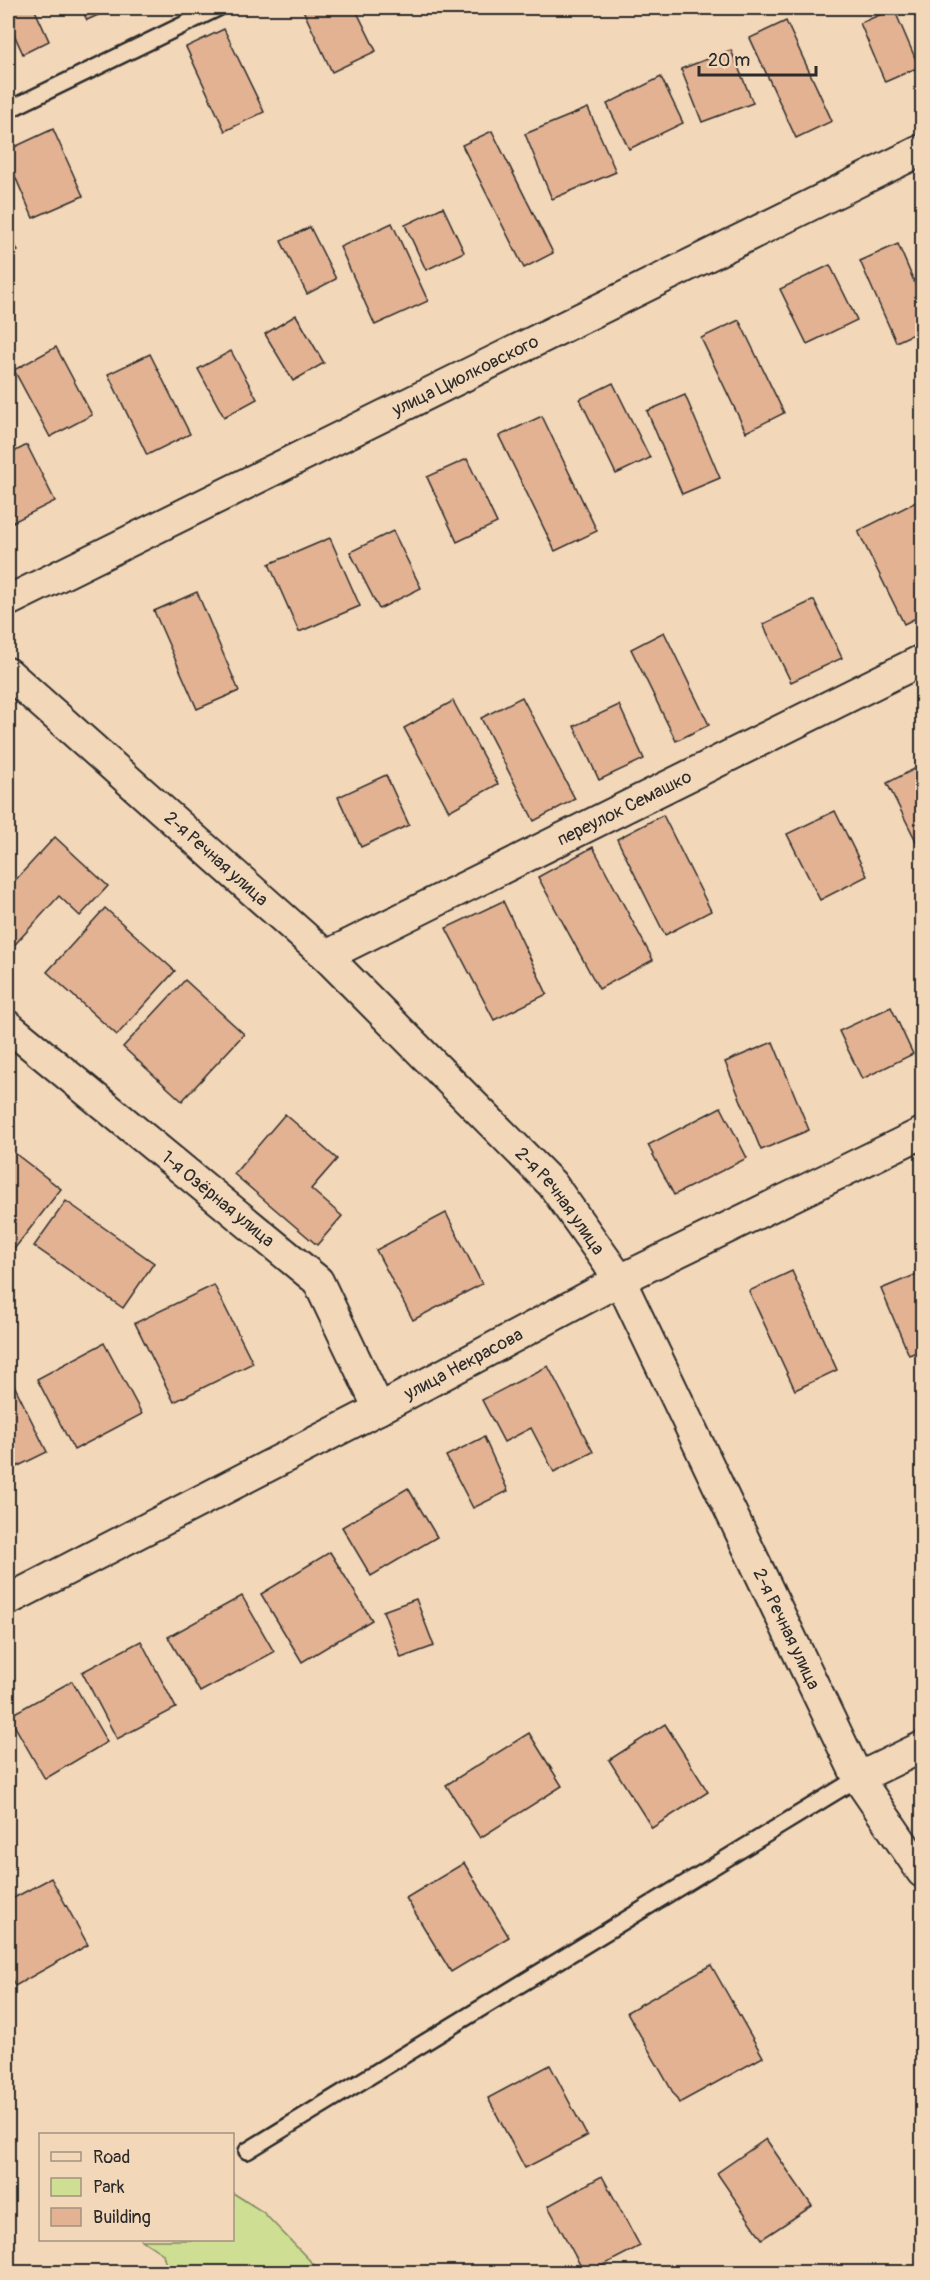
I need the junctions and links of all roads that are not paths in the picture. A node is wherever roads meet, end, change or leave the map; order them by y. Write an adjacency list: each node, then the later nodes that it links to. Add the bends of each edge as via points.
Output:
1 (218, 8): 2 (lane)
2 (8, 110)
3 (922, 150): 4 (street, улица Циолковского)
4 (8, 601)
5 (922, 660): 7 (street, переулок Семашко)
6 (8, 673): 7 (street, 2-я Речная улица)
7 (326, 956): 10 (street, 2-я Речная улица, via 552,1184)
8 (8, 1026): 11 (street, 1-я Озёрная улица, via 318,1281)
9 (922, 1133): 10 (street, улица Некрасова)
10 (620, 1280): 11 (street, улица Некрасова); 14 (street, 2-я Речная улица)
11 (379, 1409): 12 (street, улица Некрасова)
12 (8, 1600)
13 (922, 1747): 14 (street)
14 (858, 1778): 15 (street, 2-я Речная улица); 16 (lane)
15 (922, 1872)
16 (247, 2151)

